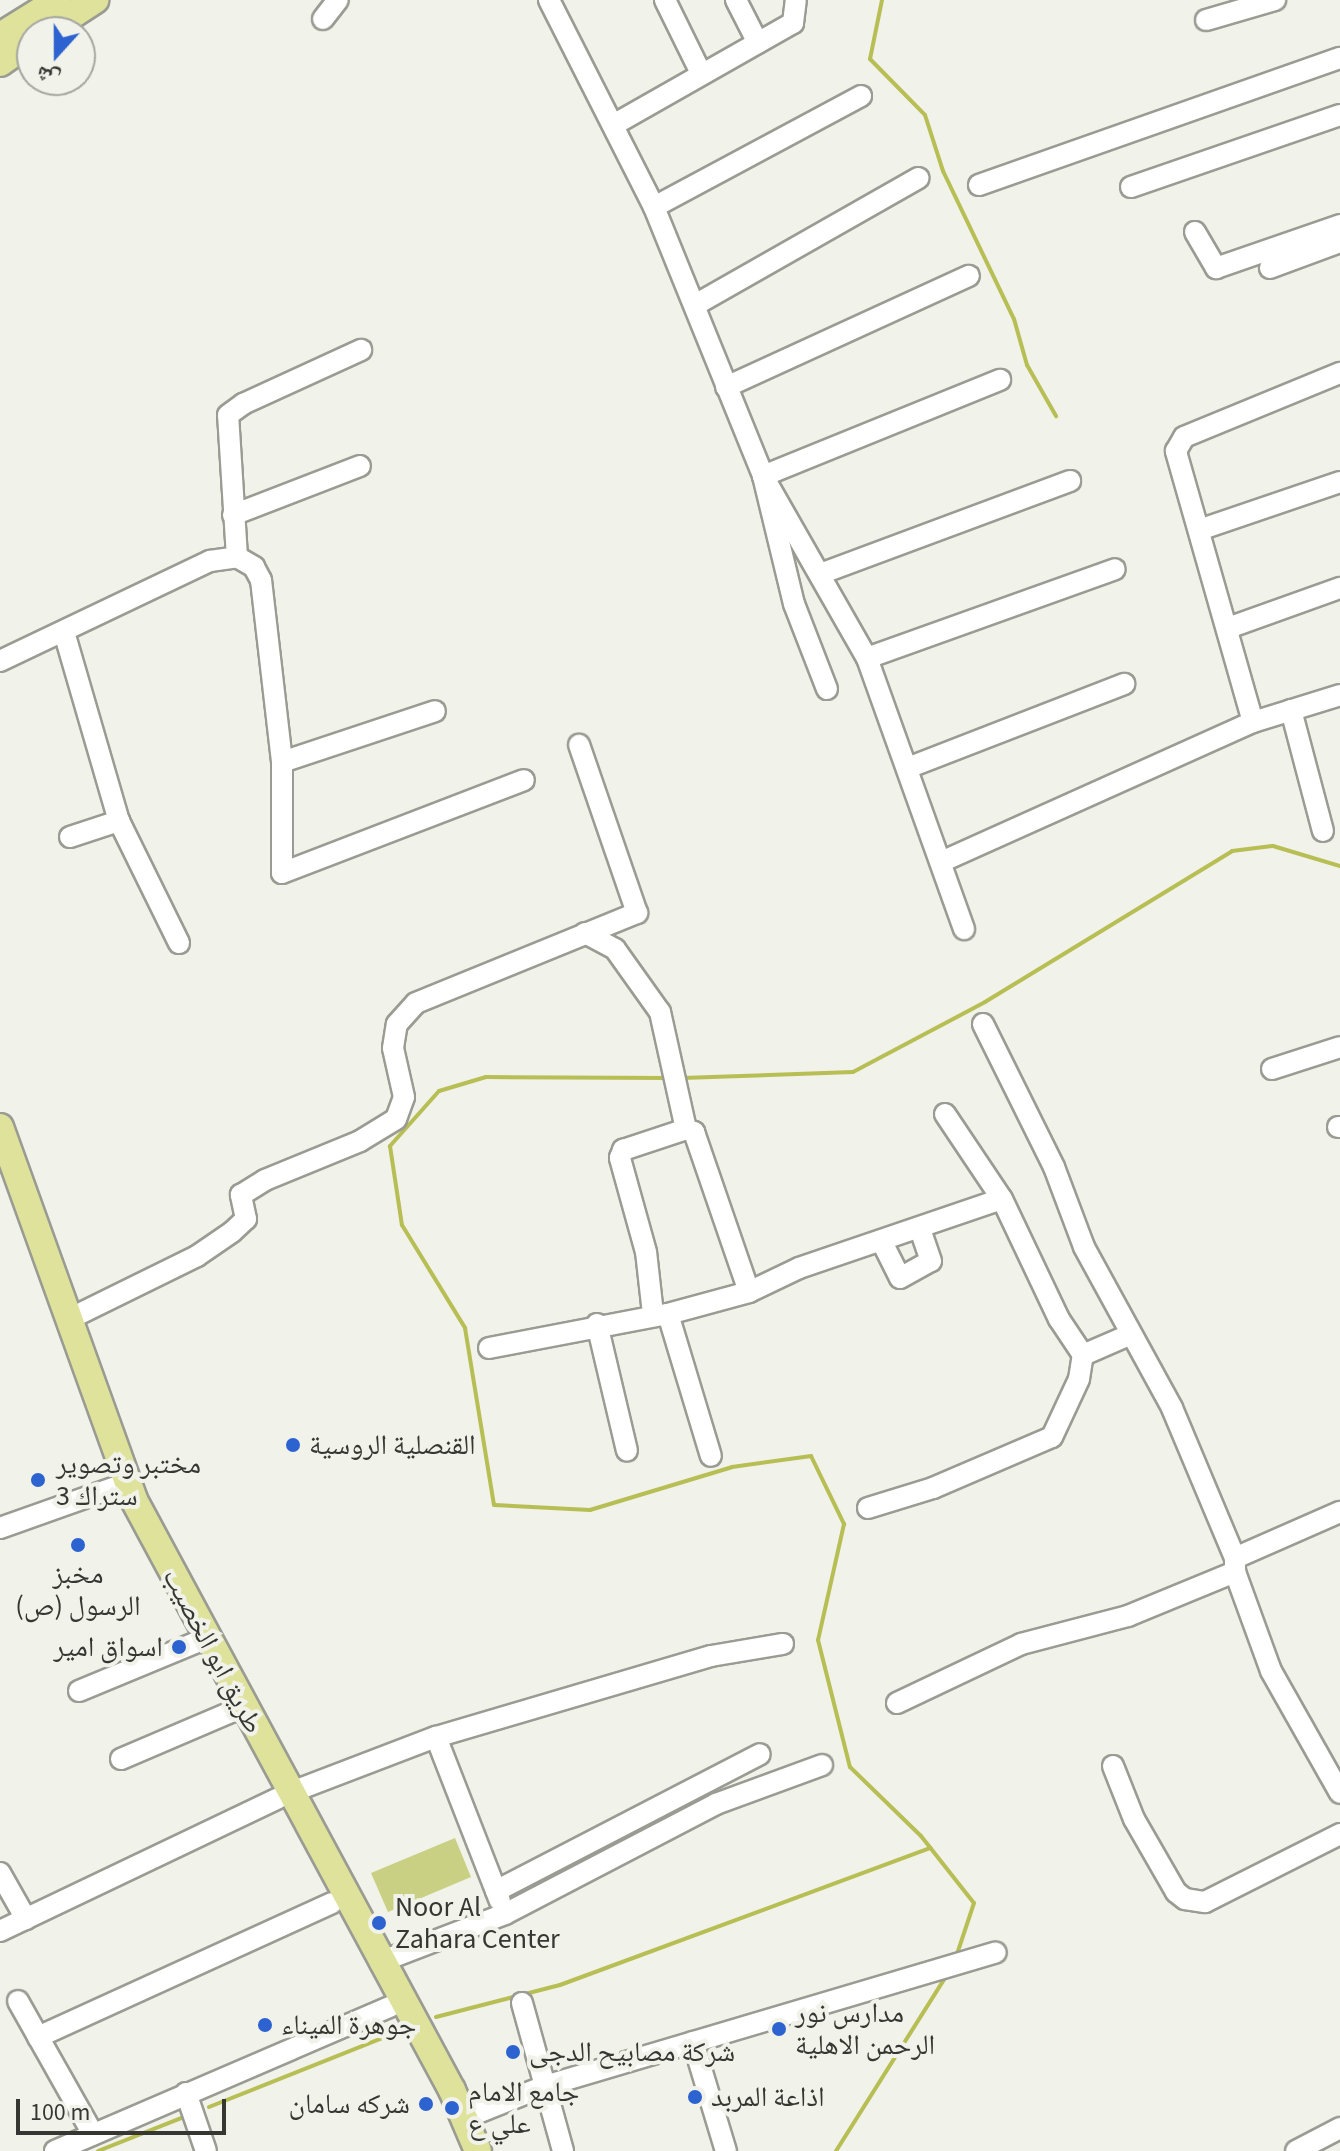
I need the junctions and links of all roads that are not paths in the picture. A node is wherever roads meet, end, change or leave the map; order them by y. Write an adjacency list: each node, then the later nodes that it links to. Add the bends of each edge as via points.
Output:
1 (58, 0): 12 (main road)
2 (95, 0): 9 (main road)
3 (338, 0): 10 (street)
4 (549, 0): 18 (street)
5 (665, 0): 15 (street)
6 (736, 0): 13 (street)
7 (796, 0): 13 (street, via 793,23)
8 (1275, 0): 11 (street)
9 (70, 16)
10 (323, 19)
11 (1206, 20)
12 (0, 36)
13 (758, 43): 15 (street)
14 (1340, 58): 20 (street)
15 (700, 71): 18 (street)
16 (861, 96): 22 (street)
17 (1340, 115): 21 (street)
18 (615, 124): 22 (street)
19 (919, 178): 28 (street)
20 (979, 185)
21 (1131, 187)
22 (654, 207): 28 (street)
23 (1340, 225): 24 (street, via 1216,268)
24 (1195, 232)
25 (1340, 242): 26 (street)
26 (1270, 268)
27 (969, 276): 32 (street)
28 (695, 305): 32 (street)
29 (361, 350): 37 (street, via 232,410 226,428)
30 (1340, 373): 38 (street, via 1184,437 1176,451)
31 (1000, 380): 34 (street)
32 (726, 387): 34 (street)
33 (360, 466): 37 (street)
34 (763, 476): 41 (street); 48 (street, via 794,604)
35 (1070, 481): 41 (street)
36 (1340, 482): 38 (street)
37 (233, 515): 39 (street)
38 (1199, 530): 43 (street)
39 (237, 557): 44 (street, via 210,561); 54 (street, via 254,567 261,580)
40 (1115, 569): 45 (street)
41 (820, 574): 45 (street)
42 (1340, 588): 43 (street)
43 (1228, 628): 52 (street)
44 (64, 632): 46 (street); 57 (street)
45 (867, 658): 55 (street)
46 (0, 661)
47 (1124, 684): 55 (street)
48 (827, 689)
49 (1340, 695): 50 (street)
50 (1291, 710): 52 (street); 58 (street)
51 (435, 711): 54 (street)
52 (1253, 722): 60 (street)
53 (579, 745): 62 (street, via 637,913)
54 (282, 762): 56 (street, via 282,873)
55 (910, 767): 60 (street)
56 (524, 780)
57 (119, 821): 59 (street); 63 (street)
58 (1323, 831)
59 (70, 837)
60 (941, 862): 61 (street)
61 (964, 929)
62 (585, 933): 69 (street, via 615,949 660,1012); 77 (street, via 416,1003 397,1024 393,1048 404,1097 396,1119 360,1141 265,1180 241,1195 246,1219 232,1232 197,1256)
63 (179, 943)
64 (983, 1024): 79 (street, via 1015,1082 1084,1247)
65 (1340, 1047): 66 (street)
66 (1272, 1069)
67 (945, 1114): 71 (street)
68 (0, 1127): 73 (main road, طريق ابو الخصيب)
69 (686, 1129): 75 (street, via 694,1132); 76 (street, via 623,1150 620,1158)
70 (0, 1171): 73 (main road, طريق ابو الخصيب)
71 (1002, 1199): 72 (street); 81 (street, via 1059,1319)
72 (920, 1229): 74 (street); 74 (street, via 931,1261 900,1278)
73 (30, 1234): 77 (main road, طريق ابو الخصيب); 84 (main road, طريق ابو الخصيب)
74 (882, 1242): 75 (street, via 799,1268)
75 (749, 1292): 76 (street)
76 (660, 1314): 78 (street); 83 (street)
77 (67, 1320): 100 (main road, طريق ابو الخصيب, via 139,1510)
78 (597, 1324): 80 (street); 82 (street)
79 (1129, 1335): 81 (street); 88 (street, via 1172,1408)
80 (489, 1348)
81 (1083, 1355): 85 (street, via 1079,1379 1052,1437 933,1488)
82 (627, 1451)
83 (711, 1456)
84 (116, 1487): 87 (street); 89 (main road, طريق ابو الخصيب)
85 (868, 1508)
86 (1340, 1512): 88 (street)
87 (0, 1528)
88 (1235, 1565): 92 (street, via 1128,1616 1021,1644); 99 (street, via 1271,1671)
89 (195, 1643): 91 (street); 93 (main road, طريق ابو الخصيب)
90 (783, 1644): 94 (street, via 711,1656)
91 (79, 1691)
92 (897, 1703)
93 (231, 1712): 96 (street); 100 (main road, طريق ابو الخصيب)
94 (436, 1737): 100 (street); 103 (street)
95 (760, 1754): 103 (street)
96 (121, 1759)
97 (822, 1765): 105 (street, via 716,1804)
98 (1113, 1766): 101 (street, via 1134,1819 1185,1899 1205,1902)
99 (1340, 1793)
100 (283, 1796): 104 (main road, طريق ابو الخصيب); 106 (street); 109 (main road, طريق ابو الخصيب)
101 (1340, 1834)
102 (0, 1873): 106 (street)
103 (496, 1891): 105 (street)
104 (332, 1903): 112 (main road, طريق ابو الخصيب); 113 (street)
105 (505, 1914): 109 (street)
106 (26, 1919): 107 (street)
107 (0, 1931)
108 (996, 1952): 114 (street)
109 (380, 1962): 117 (main road, طريق ابو الخصيب)
110 (18, 2001): 113 (street)
111 (522, 2003): 115 (street)
112 (390, 2007): 116 (street); 122 (main road, طريق ابو الخصيب, via 440,2097)
113 (38, 2037): 119 (street)
114 (693, 2042): 115 (street); 125 (street)
115 (545, 2086): 117 (street); 124 (street)
116 (186, 2093): 119 (street); 121 (street)
117 (465, 2118): 123 (main road, طريق ابو الخصيب)
118 (1340, 2128): 126 (street)
119 (93, 2134): 120 (street)
120 (55, 2151)
121 (206, 2151)
122 (461, 2151)
123 (478, 2151)
124 (563, 2151)
125 (726, 2151)
126 (1296, 2151)

